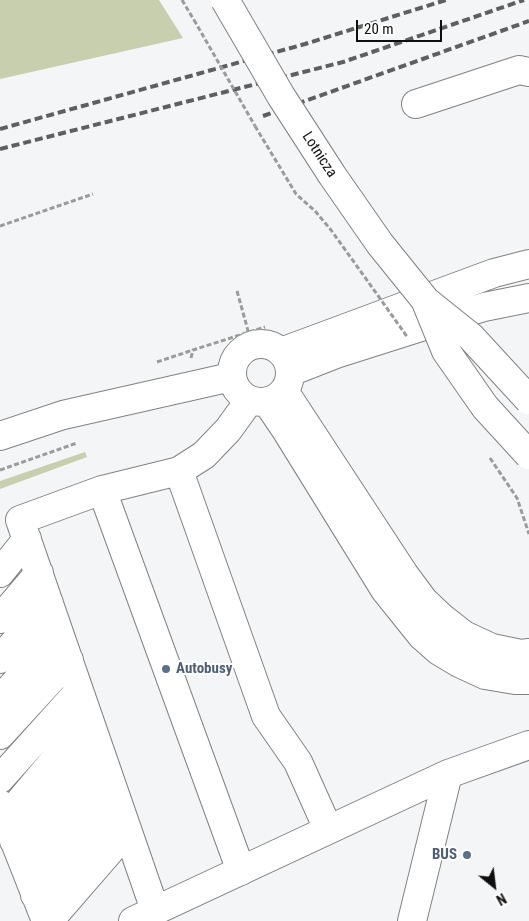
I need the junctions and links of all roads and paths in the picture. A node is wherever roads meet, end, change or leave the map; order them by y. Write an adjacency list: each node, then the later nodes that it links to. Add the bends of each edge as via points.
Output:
1 (182, 0): 11 (path, bridge, via 296,194 331,230)
2 (225, 0): 10 (street, Lotnicza, bridge, via 332,176 380,244)
3 (529, 72): 4 (street, via 519,70)
4 (416, 104)
5 (93, 194): 6 (path)
6 (0, 226)
7 (529, 264): 14 (street, via 494,273)
8 (237, 291): 12 (path)
9 (529, 298): 14 (street, via 484,307 336,354)
10 (426, 301): 15 (street, Lotnicza, bridge, via 471,337); 17 (street, Lotnicza, bridge, via 446,351 485,407)
11 (388, 308)
12 (252, 345): 13 (street, via 236,357); 14 (street, via 272,346)
13 (231, 377): 14 (street, via 240,395); 16 (street, via 63,415)
14 (274, 384): 18 (street, via 204,455); 26 (street, via 424,601 441,618 471,638 492,648); 29 (street, via 286,430 385,590 422,636 439,651 485,675)
15 (529, 400)
16 (0, 436)
17 (529, 455)
18 (179, 470): 19 (street); 41 (street, via 266,716 298,762)
19 (102, 490): 20 (street, via 20,520); 44 (street)
20 (27, 539): 21 (street); 22 (street)
21 (0, 573)
22 (39, 573): 23 (street); 24 (street)
23 (49, 603): 25 (street); 27 (street)
24 (0, 619)
25 (59, 633): 28 (street); 31 (street)
26 (529, 653)
27 (0, 659)
28 (69, 660): 30 (street); 33 (street)
29 (529, 680)
30 (79, 691): 32 (street); 38 (street)
31 (0, 700)
32 (89, 720): 35 (street); 40 (street)
33 (0, 735)
34 (529, 745): 37 (street)
35 (98, 747): 36 (street); 40 (street)
36 (107, 773): 39 (street); 43 (street)
37 (448, 774): 41 (street); 48 (street)
38 (0, 779)
39 (117, 801): 42 (street); 45 (street)
40 (7, 821): 43 (street)
41 (328, 829): 44 (street)
42 (127, 831): 46 (street); 47 (street)
43 (26, 870): 45 (street)
44 (241, 871): 46 (street)
45 (35, 895): 47 (street)
46 (144, 915)
47 (47, 921)
48 (412, 921)

